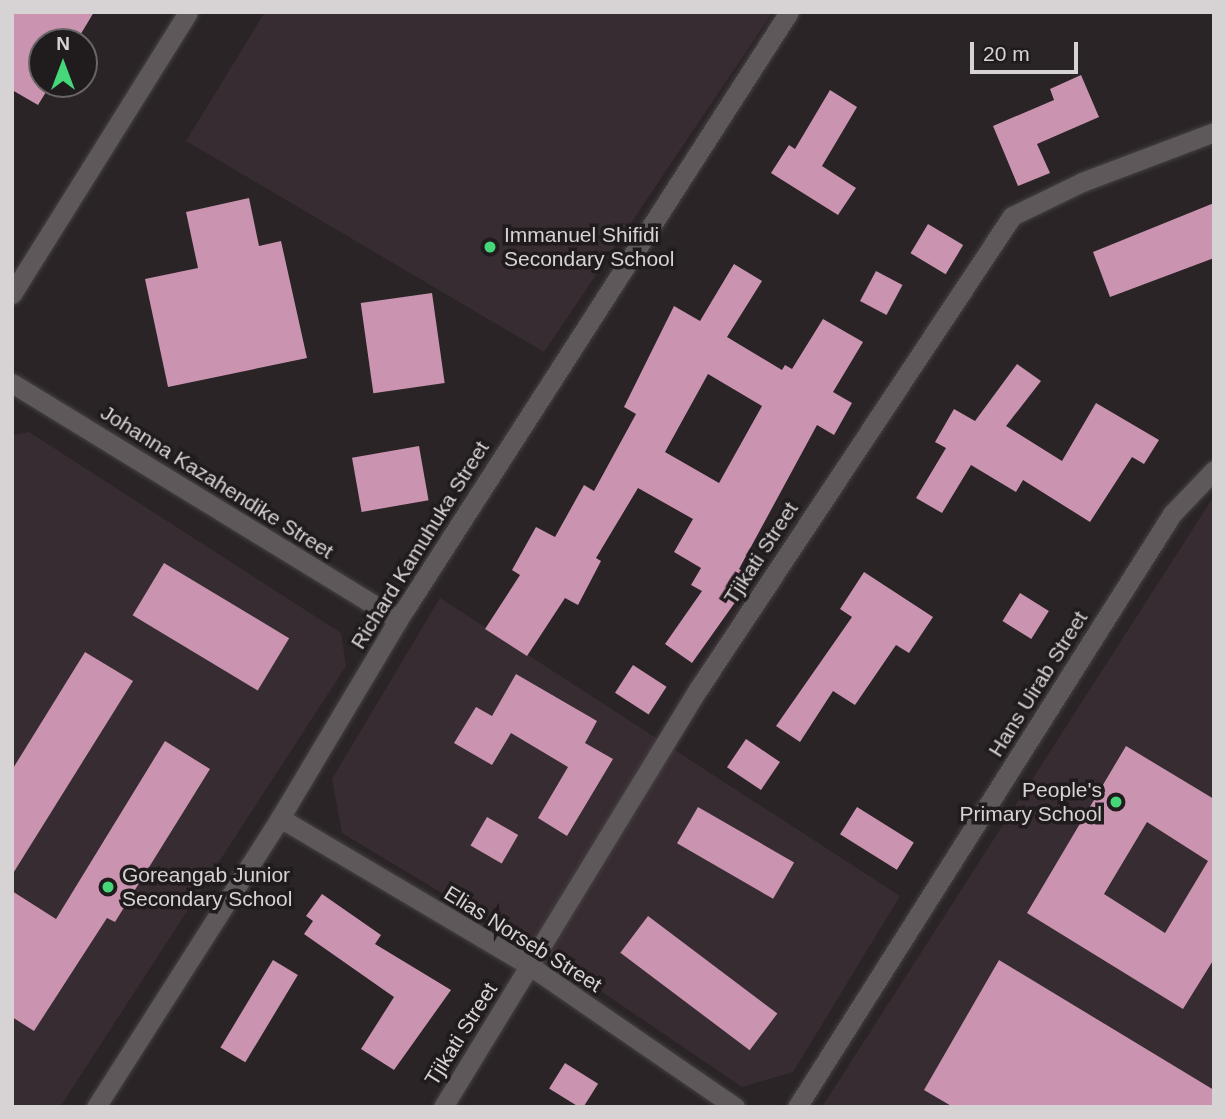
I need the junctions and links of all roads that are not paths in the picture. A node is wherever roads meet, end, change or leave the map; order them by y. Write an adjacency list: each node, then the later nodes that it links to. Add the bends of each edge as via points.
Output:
1 (188, 12): 4 (street)
2 (789, 12): 7 (street, Richard Kamuhuka Street)
3 (1214, 132): 9 (street, Tjikati Street, via 1082,182 1012,216 699,688)
4 (12, 294)
5 (12, 383): 7 (street, Johanna Kazahendike Street)
6 (1214, 470): 13 (street, Hans Uirab Street, via 1172,514)
7 (398, 620): 8 (street, Richard Kamuhuka Street)
8 (280, 818): 9 (street, Elias Norseb Street); 10 (street, Richard Kamuhuka Street)
9 (530, 966): 11 (street, Tjikati Street); 12 (street, Elias Norseb Street)
10 (96, 1107)
11 (443, 1107)
12 (735, 1107)
13 (797, 1107)

